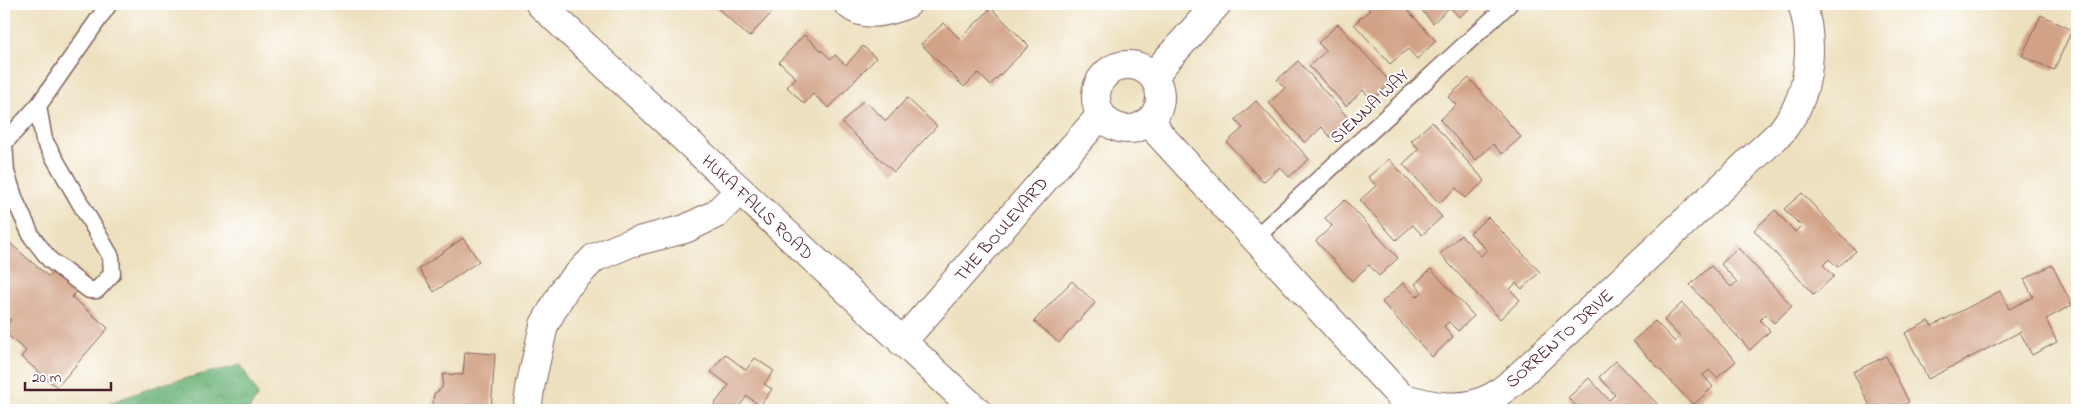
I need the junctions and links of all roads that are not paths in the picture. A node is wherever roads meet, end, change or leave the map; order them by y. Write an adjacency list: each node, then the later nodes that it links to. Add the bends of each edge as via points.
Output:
1 (109, 4): 9 (lane)
2 (540, 4): 13 (street, HUKA FALLS ROAD)
3 (848, 4): 4 (street, via 852,8 878,14)
4 (907, 4)
5 (1218, 4): 8 (street)
6 (1509, 4): 14 (lane, SIENNA WAY)
7 (1802, 4): 14 (street, SORRENTO DRIVE, via 1809,32 1804,85 1796,109 1781,132 1514,381 1491,397 1460,408 1427,405 1401,397)
8 (1154, 78): 10 (street, via 1136,65 1114,67 1099,83 1096,94 1096,105); 11 (street, via 1161,98)
9 (38, 106): 12 (lane); 12 (lane, via 44,140 111,257 112,274 97,290 89,290 50,260 32,237 6,172)
10 (1101, 115): 11 (street, via 1119,128 1131,129); 15 (street, THE BOULEVARD)
11 (1152, 119): 14 (street, SORRENTO DRIVE, via 1159,134)
12 (4, 144)
13 (740, 190): 15 (street, HUKA FALLS ROAD); 16 (street, via 716,214 684,229 630,243 594,258 565,288 544,325)
14 (1255, 238)
15 (902, 342): 17 (street, HUKA FALLS ROAD)
16 (527, 410)
17 (976, 410)

